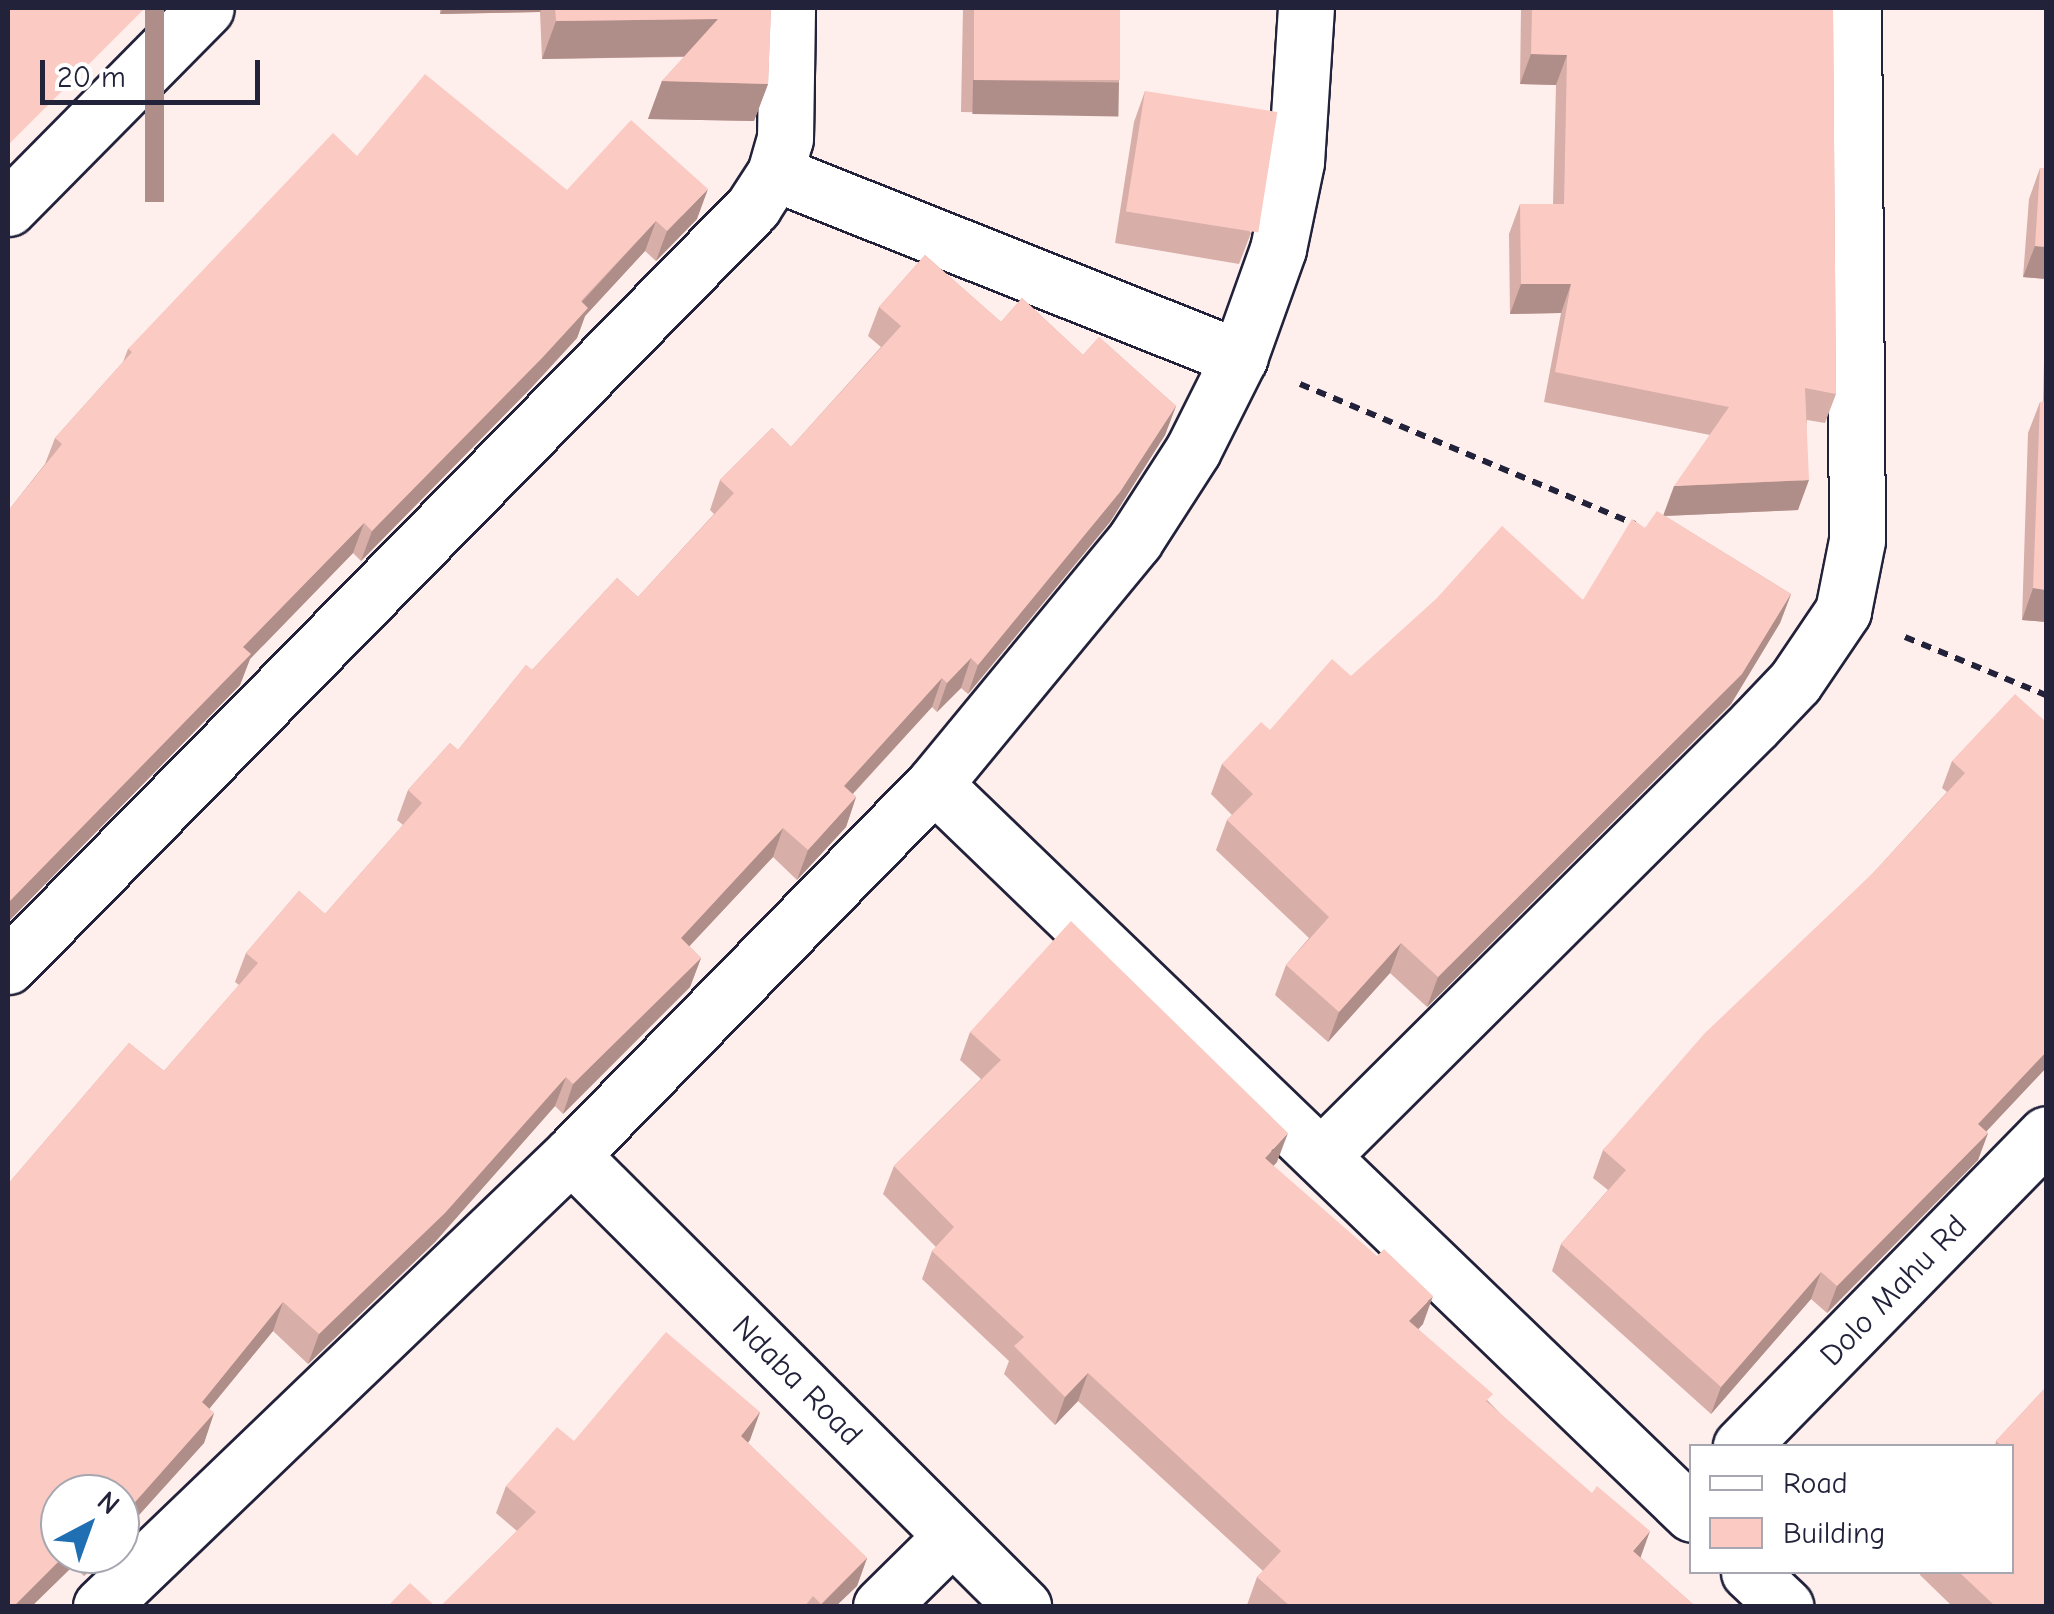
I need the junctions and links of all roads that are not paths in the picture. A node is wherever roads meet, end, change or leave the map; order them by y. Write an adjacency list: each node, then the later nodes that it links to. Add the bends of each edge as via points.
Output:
1 (206, 8): 6 (street)
2 (787, 8): 5 (street, via 785,139)
3 (1306, 8): 7 (street, via 1296,162 1278,249)
4 (1853, 8): 12 (street, via 1858,540 1843,611 1796,682)
5 (775, 173): 7 (street); 9 (street, via 725,241)
6 (8, 208)
7 (1240, 358): 8 (street, via 1193,450 1135,540)
8 (934, 784): 11 (street); 12 (street)
9 (8, 966)
10 (2046, 1135): 13 (street, Dolo Mahu Rd)
11 (571, 1155): 15 (street, Ndaba Road); 17 (street)
12 (1321, 1156): 14 (street)
13 (1743, 1444)
14 (1689, 1506)
15 (952, 1536): 18 (street); 19 (street, Ndaba Road)
16 (1752, 1574): 20 (street)
17 (102, 1606)
18 (881, 1606)
19 (1023, 1606)
20 (1785, 1606)

